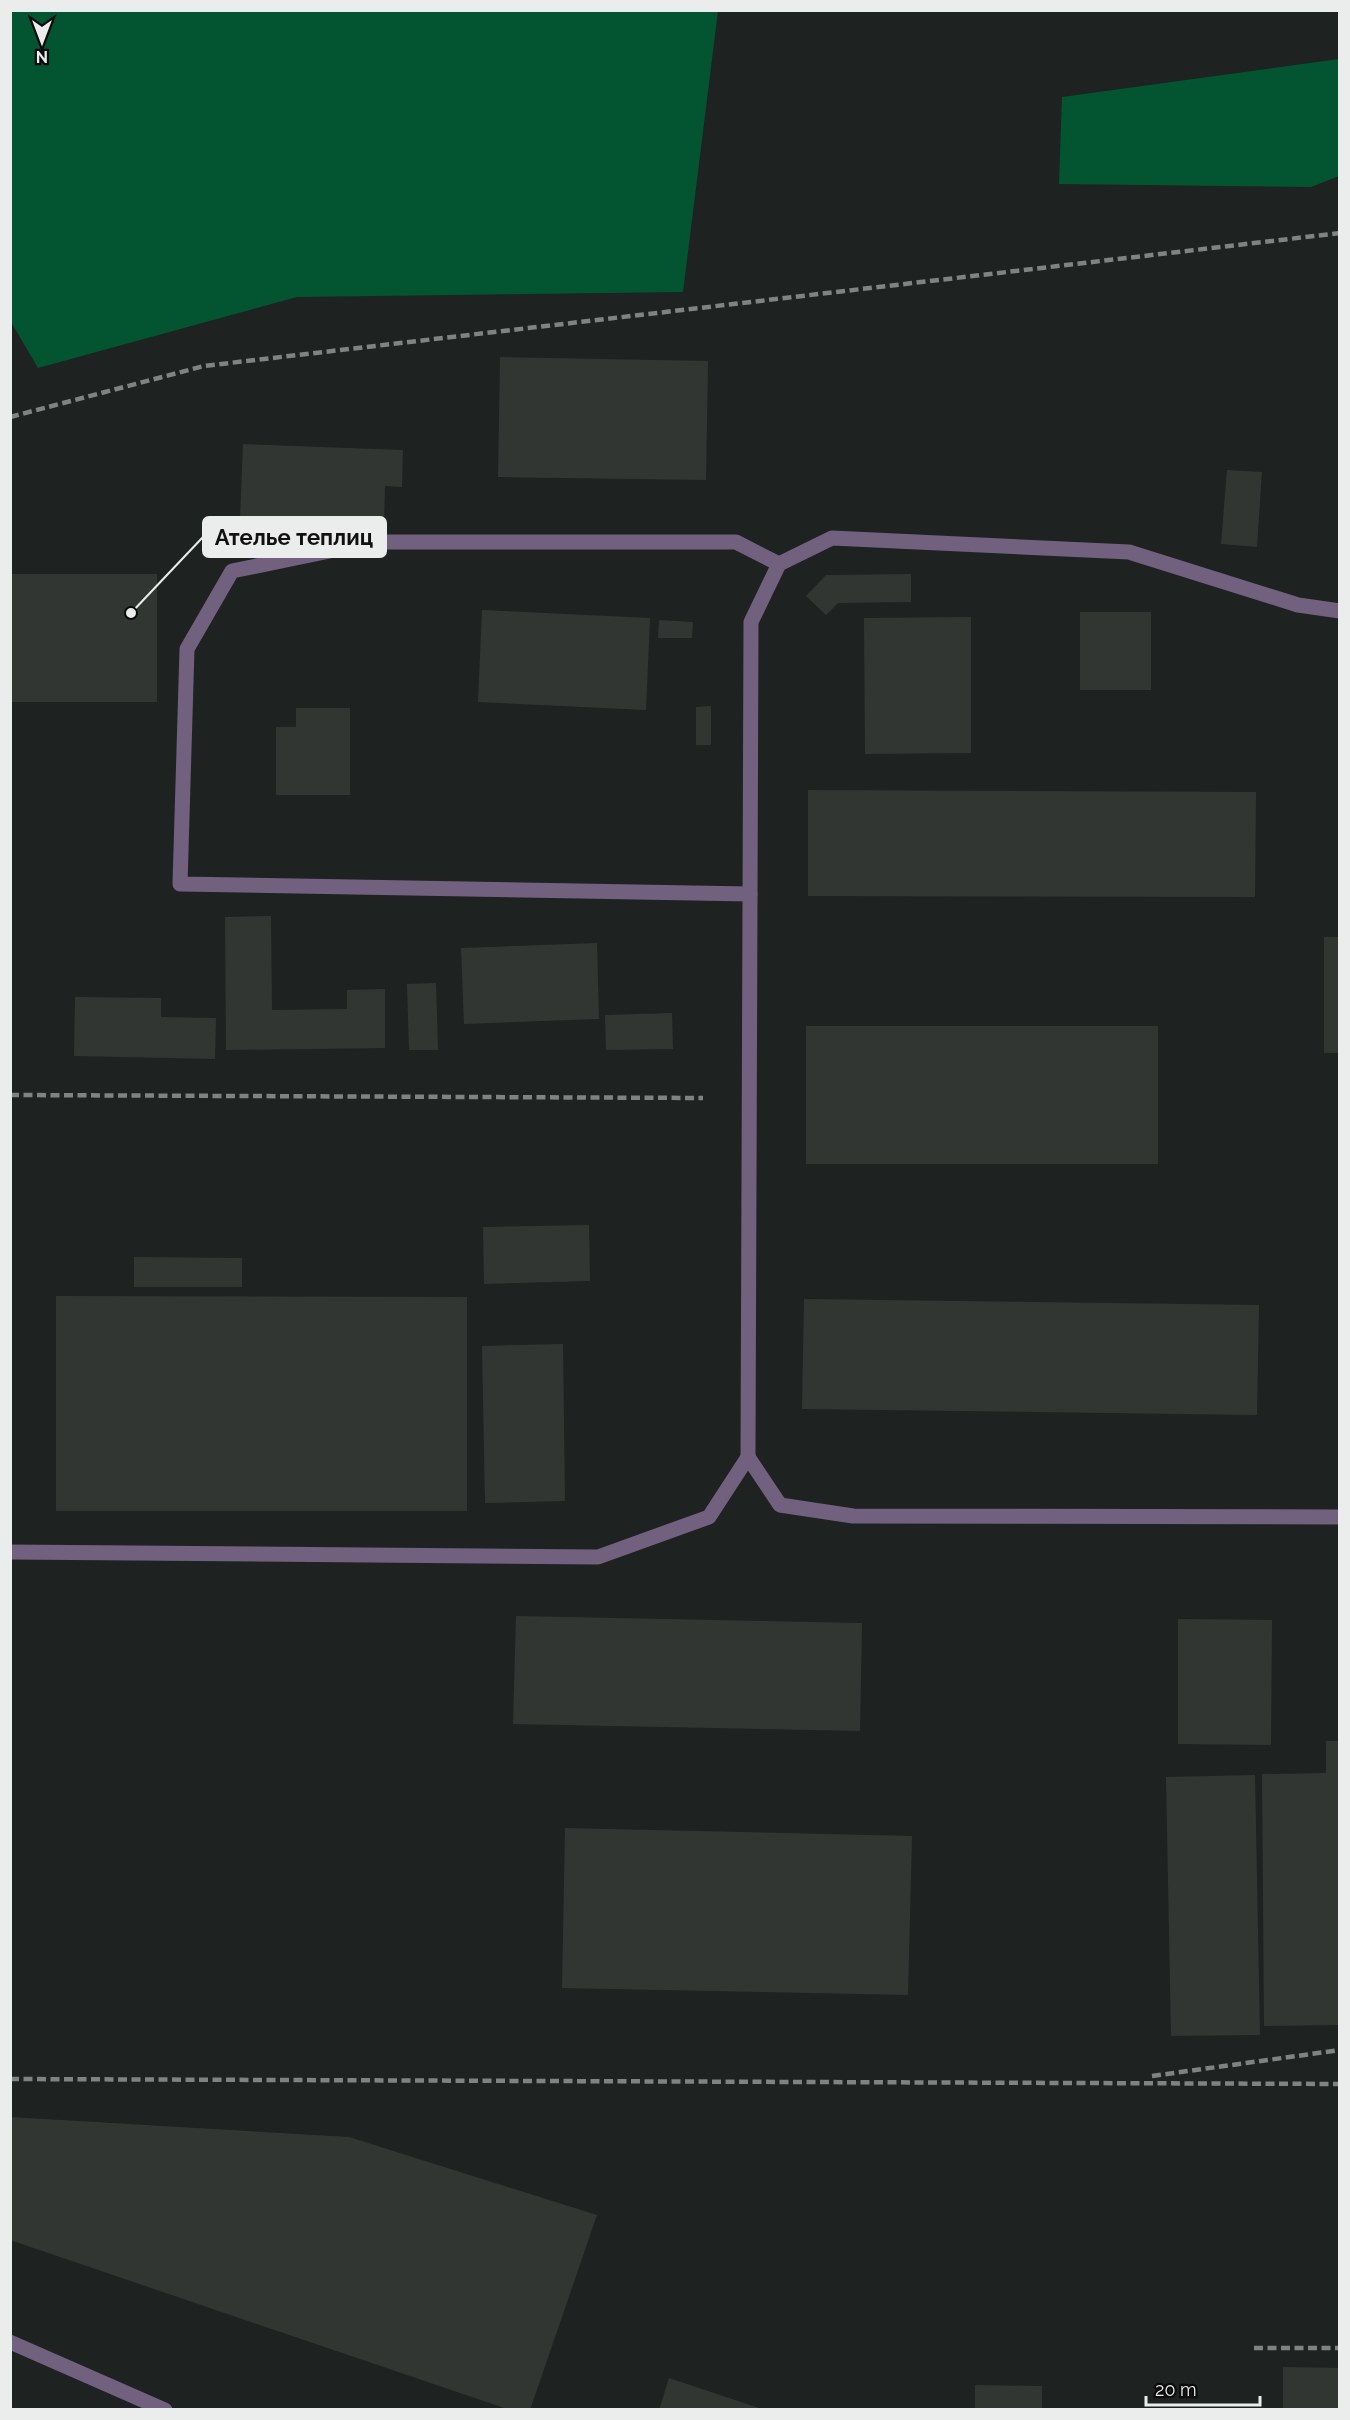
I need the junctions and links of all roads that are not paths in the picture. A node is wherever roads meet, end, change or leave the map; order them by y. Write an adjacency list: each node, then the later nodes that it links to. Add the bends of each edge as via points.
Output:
1 (779, 564): 2 (lane, via 832,538 1129,552 1298,605); 3 (lane, via 751,622); 3 (lane, via 736,542 373,542 232,571 187,649 180,884)
2 (1340, 611)
3 (750, 894): 4 (lane)
4 (748, 1457): 5 (lane, via 780,1505 853,1516); 6 (lane, via 709,1518 598,1557)
5 (1340, 1517)
6 (10, 1552)
7 (10, 2342): 8 (lane)
8 (165, 2409)

